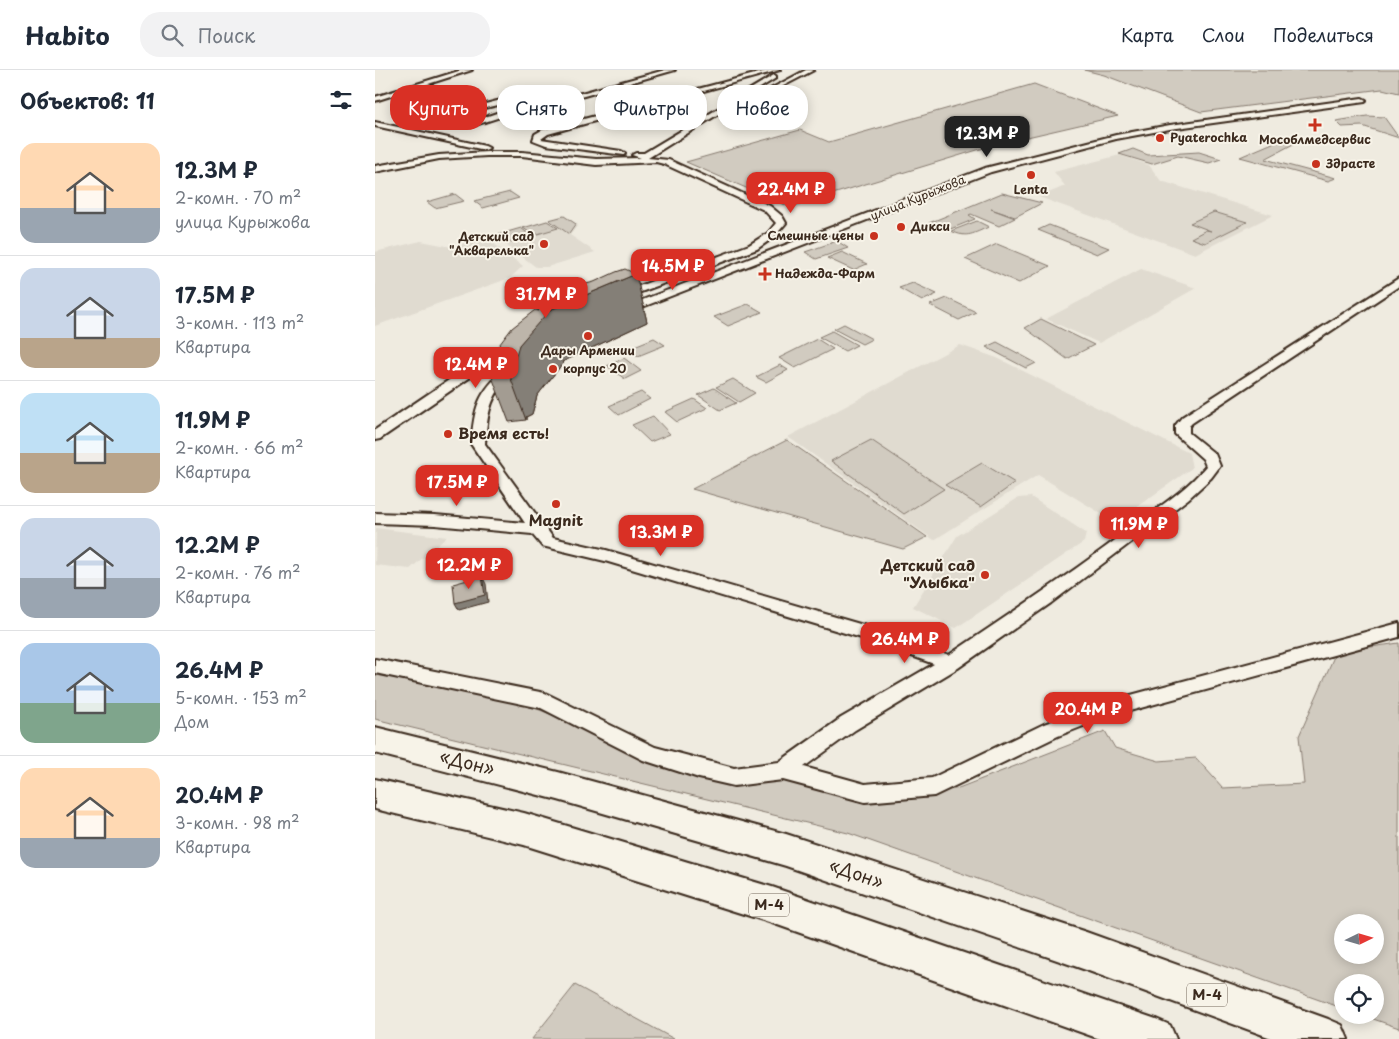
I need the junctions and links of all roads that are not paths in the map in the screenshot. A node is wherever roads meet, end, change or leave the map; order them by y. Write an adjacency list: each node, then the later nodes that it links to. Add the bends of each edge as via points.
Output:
1 (469, 70): 8 (street)
2 (673, 70): 7 (street)
3 (777, 70): 13 (street, via 545,132 537,140)
4 (788, 70): 5 (street); 13 (street, via 645,156)
5 (807, 71): 16 (street, via 756,98)
6 (629, 73): 7 (street)
7 (647, 77): 10 (street)
8 (375, 99)
9 (1362, 100): 20 (street, улица Курыжова, via 1115,137 988,170)
10 (487, 118)
11 (375, 124): 12 (street)
12 (473, 146): 14 (street); 15 (street)
13 (621, 152): 17 (street)
14 (522, 154): 15 (street); 17 (street)
15 (465, 155): 18 (street)
16 (656, 160): 17 (street); 19 (street, via 767,208 779,218)
17 (616, 161)
18 (375, 169)
19 (785, 232): 20 (street); 22 (street, via 751,248)
20 (807, 241): 23 (street, улица Курыжова)
21 (1399, 281): 30 (street, via 1187,420 1182,426 1182,434 1210,457 1213,466 1206,475 1125,541)
22 (611, 300)
23 (610, 317)
24 (519, 344): 26 (street, via 487,360)
25 (518, 363): 28 (street, via 485,399 478,444)
26 (375, 436)
27 (375, 518): 28 (street)
28 (537, 529): 30 (street, via 548,542 870,634)
29 (1399, 630): 33 (street, via 1101,711 1051,730 934,787 865,793)
30 (951, 663): 33 (street, via 848,724)
31 (375, 666): 33 (street, via 545,701 650,754 699,769 734,777)
32 (375, 740): 36 (highway, «Дон» / М-4, via 558,786 786,850 1086,951)
33 (783, 771)
34 (375, 794): 35 (highway, М-4, via 524,829 772,905)
35 (1156, 1039)
36 (1327, 1039)

